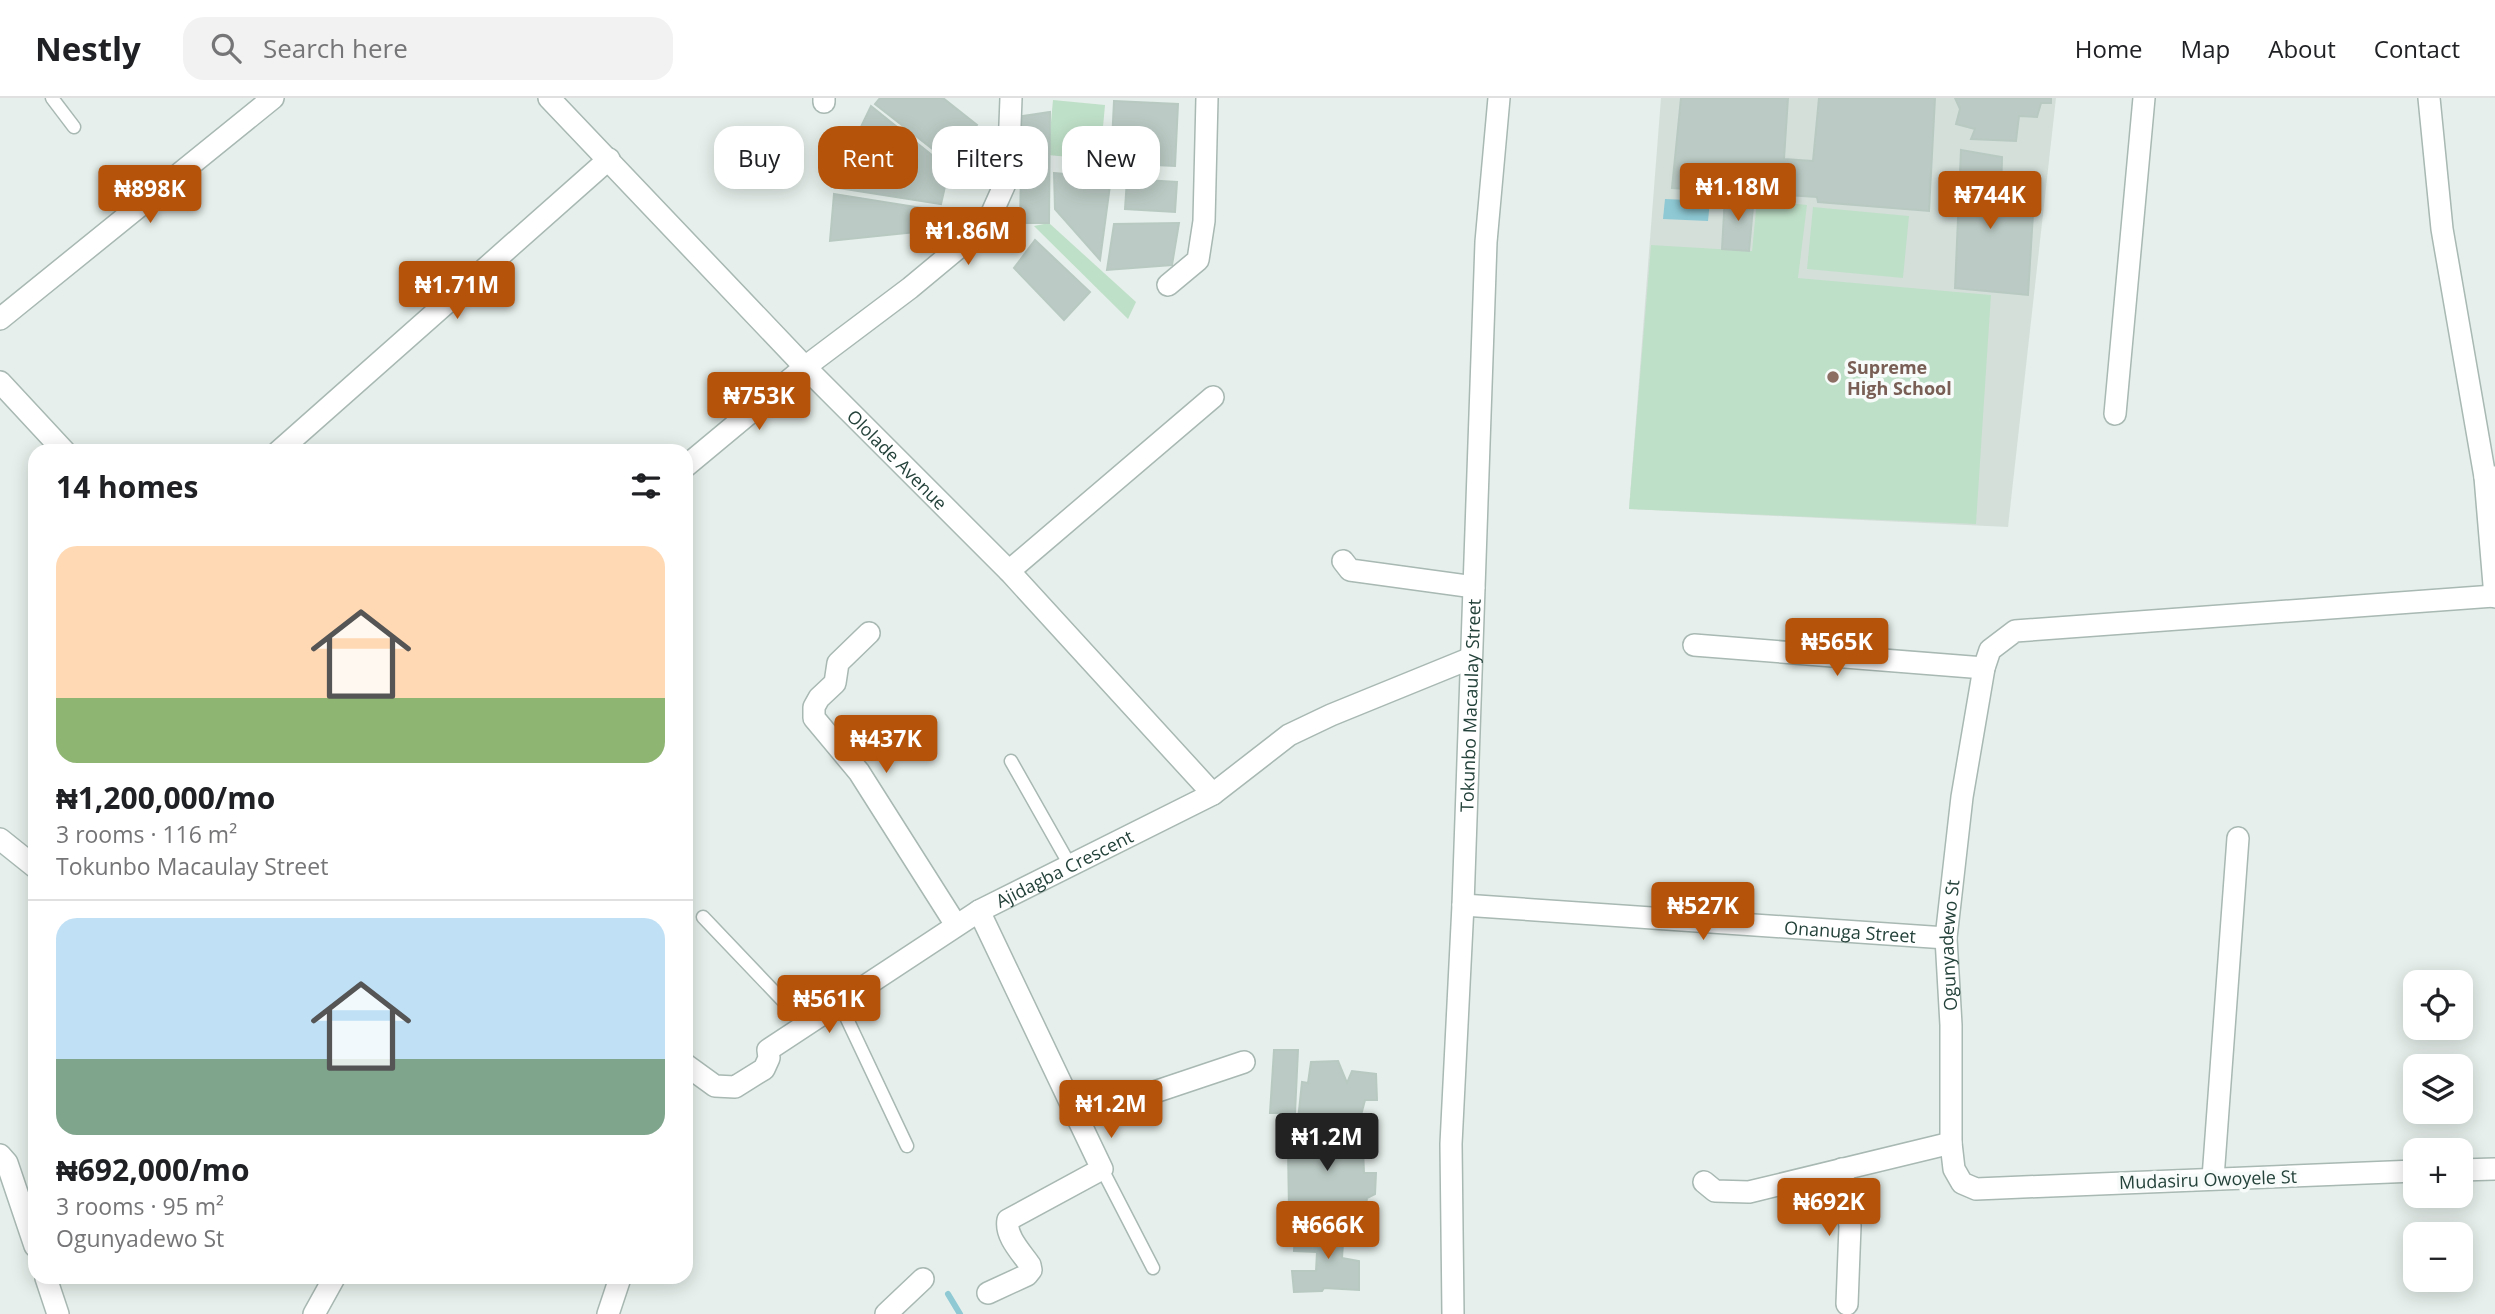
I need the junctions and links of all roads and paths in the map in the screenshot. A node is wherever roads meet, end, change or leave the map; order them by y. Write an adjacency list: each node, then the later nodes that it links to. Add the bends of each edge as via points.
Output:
1 (52, 98): 9 (lane)
2 (273, 98): 12 (street)
3 (549, 98): 10 (street, Ololade Avenue)
4 (1011, 98): 13 (street, via 1008,177 986,224)
5 (1208, 98): 11 (street, via 1204,221 1198,260)
6 (1499, 98): 23 (street, Tokunbo Macaulay Street, via 1486,242)
7 (2144, 98): 16 (street)
8 (2430, 98): 20 (street, via 2442,229)
9 (75, 127)
10 (609, 159): 13 (street, Ololade Avenue); 18 (street)
11 (1168, 285)
12 (0, 319)
13 (805, 366): 19 (street); 22 (street, Ololade Avenue)
14 (0, 382): 17 (street)
15 (1213, 397): 22 (street)
16 (2115, 414)
17 (58, 444)
18 (287, 444)
19 (693, 460)
20 (2490, 477): 24 (street)
21 (1343, 561): 23 (street, via 1350,570)
22 (1009, 571): 30 (street, Ololade Avenue)
23 (1474, 587): 27 (street, Tokunbo Macaulay Street)
24 (2495, 596): 28 (street, via 2015,631 1990,650)
25 (869, 633): 38 (street, via 838,663 835,683 818,698 814,718 859,772)
26 (1694, 645): 28 (street)
27 (1471, 658): 30 (street, Ajidagba Crescent, via 1289,735); 35 (street, Tokunbo Macaulay Street)
28 (1984, 668): 39 (street, Ogunyadewo St, via 1962,797)
29 (1011, 761): 34 (lane)
30 (1213, 794): 34 (street, Ajidagba Crescent)
31 (2238, 838): 53 (street)
32 (0, 839): 33 (street)
33 (28, 861)
34 (1071, 867): 36 (street, Ajidagba Crescent)
35 (1463, 905): 39 (street, Onanuga Street); 68 (street, Tokunbo Macaulay Street, via 1451,1144)
36 (979, 911): 38 (street, Ajidagba Crescent); 44 (street)
37 (703, 917): 41 (lane)
38 (956, 925): 40 (street, Ajidagba Crescent)
39 (1946, 938): 45 (street, Ogunyadewo St)
40 (839, 1002): 41 (street, Ajidagba Crescent); 46 (lane)
41 (806, 1025): 43 (street, Ajidagba Crescent, via 768,1049 764,1069 735,1087 715,1086)
42 (1244, 1062): 44 (street)
43 (693, 1070)
44 (1077, 1118): 48 (street)
45 (1951, 1143): 49 (street); 55 (street, Ogunyadewo St, via 1954,1169 1962,1183 1976,1189)
46 (907, 1146)
47 (0, 1155): 56 (street, via 7,1163)
48 (1102, 1169): 57 (lane); 62 (street, via 1008,1220 1010,1236 1031,1270)
49 (1842, 1169): 54 (street, via 1749,1192 1715,1191); 63 (street, via 1850,1226)
50 (2495, 1169): 51 (street)
51 (2473, 1170)
52 (2403, 1171): 53 (street, Mudasiru Owoyele St)
53 (2213, 1178): 55 (street, Mudasiru Owoyele St)
54 (1704, 1182)
55 (2000, 1188)
56 (28, 1225)
57 (1153, 1268)
58 (923, 1279): 67 (street)
59 (48, 1284): 64 (street)
60 (331, 1284): 65 (street)
61 (618, 1284): 66 (street)
62 (988, 1293)
63 (1847, 1304)
64 (58, 1314)
65 (314, 1314)
66 (608, 1314)
67 (886, 1314)
68 (1453, 1314)

